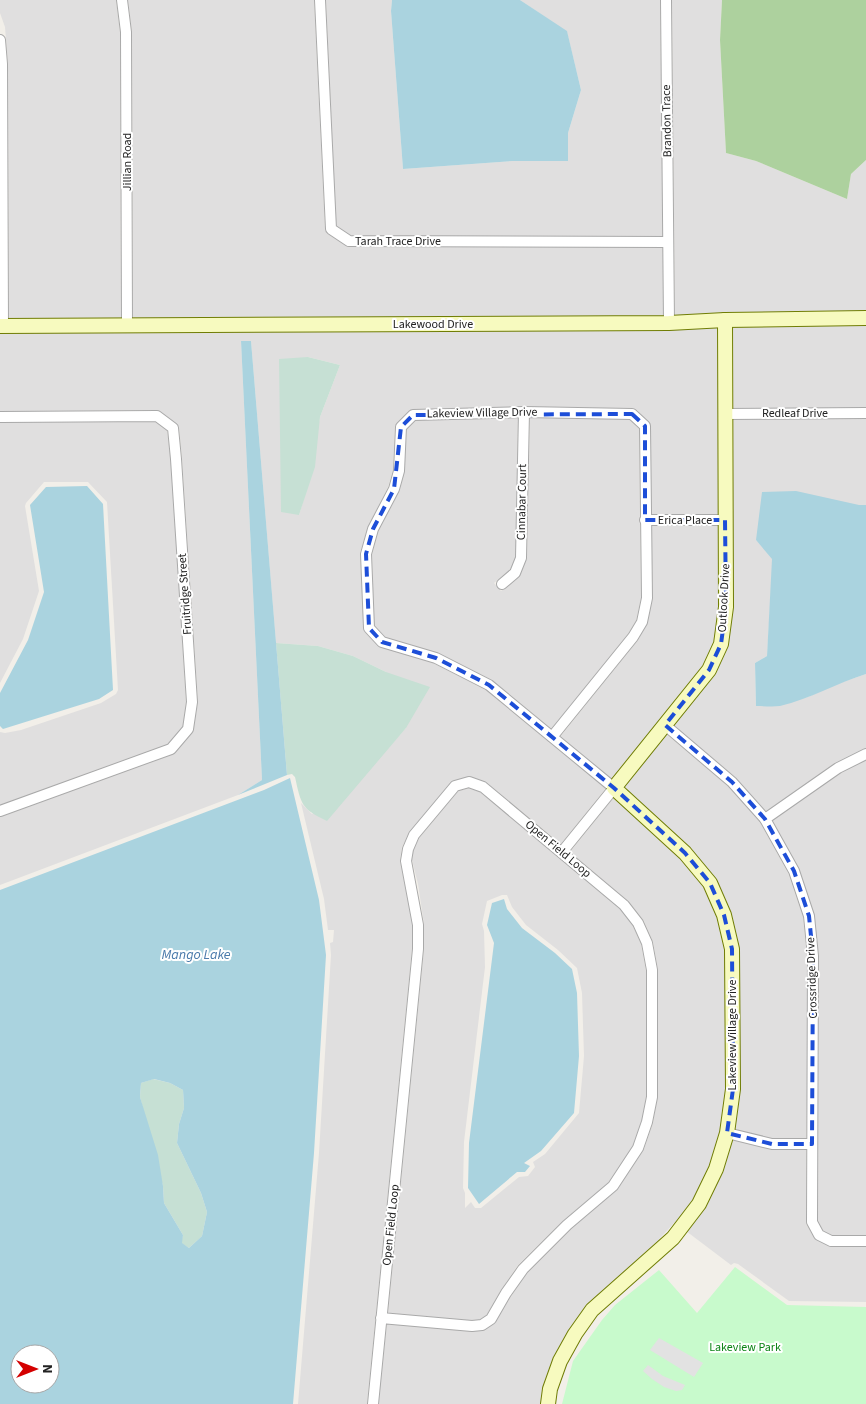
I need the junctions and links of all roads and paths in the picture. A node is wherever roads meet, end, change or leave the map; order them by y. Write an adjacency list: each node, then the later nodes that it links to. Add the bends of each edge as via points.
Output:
1 (122, 0): 9 (street, Jillian Road, via 126,32)
2 (320, 0): 5 (street, Tarah Trace Drive, via 331,229 349,241)
3 (666, 0): 5 (street, Brandon Trace)
4 (0, 40): 10 (street)
5 (668, 242): 8 (street, Brandon Trace)
6 (866, 318): 7 (street, Lakewood Drive)
7 (725, 320): 8 (street, Lakewood Drive); 13 (street, Outlook Drive)
8 (669, 323): 9 (street, Lakewood Drive)
9 (127, 325): 10 (street, Lakewood Drive)
10 (2, 326)
11 (524, 412): 15 (street, Lakeview Village Drive, via 632,414 644,426); 17 (street, Cinnabar Court, via 522,558 515,574); 19 (street, Lakeview Village Drive, via 413,415 401,427 394,489 373,529 366,554 369,628 382,642 436,658 489,686)
12 (866, 413): 13 (street, Redleaf Drive)
13 (725, 414): 16 (street, Outlook Drive)
14 (0, 417): 22 (street, Fruitridge Street, via 158,416 173,428 192,702 188,729 171,749)
15 (645, 520): 16 (street, Erica Place); 19 (street, Lakeview Village Drive, via 647,598 642,622)
16 (726, 520): 18 (street, Outlook Drive, via 726,607 722,644 709,670)
17 (502, 584)
18 (665, 725): 21 (street, Outlook Drive); 23 (street, Crossridge Drive, via 732,782)
19 (552, 737): 21 (street, Lakeview Village Drive)
20 (866, 754): 23 (street, via 838,768)
21 (614, 788): 24 (street, Outlook Drive); 25 (street, Lakeview Village Drive, via 685,852 710,883 724,915 732,949 733,1089)
22 (0, 811)
23 (765, 819): 26 (street, Crossridge Drive, via 794,871 808,916 813,965)
24 (562, 852): 28 (street, Open Field Loop, via 624,905 647,942 652,970 652,1097 638,1148 613,1186 567,1224 523,1269 491,1319 482,1325); 28 (street, Open Field Loop, via 483,787 469,782 454,786 414,836 408,849 406,861 418,925 418,949)
25 (727, 1133): 26 (street, via 772,1144); 30 (street, Lakeview Village Drive, via 716,1170 699,1204 673,1238 592,1310 575,1334 560,1361)
26 (812, 1144): 27 (street, Crossridge Drive, via 812,1222 819,1235 831,1241)
27 (866, 1241)
28 (381, 1318): 29 (street, Open Field Loop)
29 (373, 1404)
30 (548, 1404)

